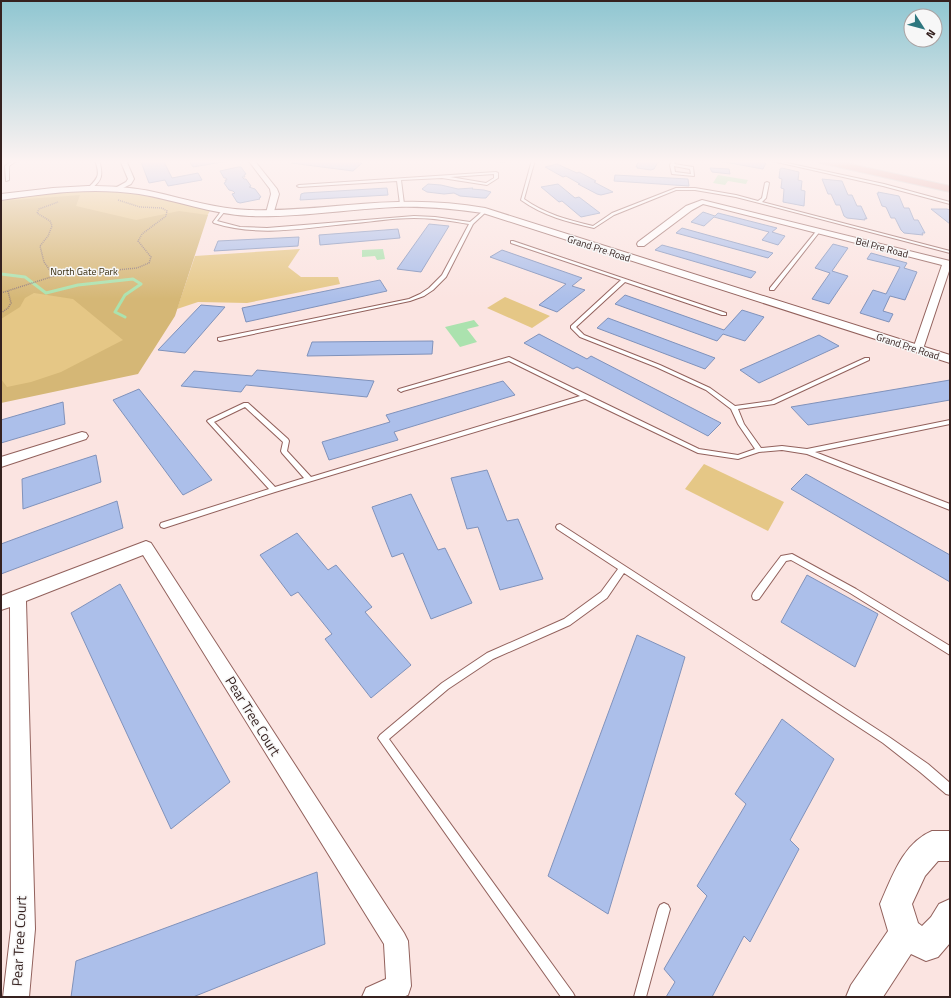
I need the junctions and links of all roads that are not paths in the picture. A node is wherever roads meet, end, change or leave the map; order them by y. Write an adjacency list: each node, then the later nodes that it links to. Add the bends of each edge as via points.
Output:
1 (205, 207): 10 (street, Grand Pre Road)
2 (272, 207): 12 (street)
3 (364, 207): 12 (street, Grand Pre Road)
4 (458, 207): 11 (street, Grand Pre Road)
5 (533, 207): 6 (lane, via 561,220 594,227 613,214)
6 (632, 207)
7 (692, 207): 16 (street, Bel Pre Road)
8 (719, 207): 14 (street, Bel Pre Road)
9 (776, 207): 17 (lane)
10 (223, 211): 12 (street, Grand Pre Road); 13 (lane, via 215,222 244,229 414,217)
11 (485, 211): 13 (lane); 23 (street, Grand Pre Road)
12 (270, 213)
13 (471, 223): 22 (lane, via 444,276 422,295 410,300)
14 (819, 230): 18 (street, Bel Pre Road); 20 (lane)
15 (512, 242): 19 (lane)
16 (641, 244)
17 (950, 252)
18 (949, 264): 23 (street, Bel Pre Road)
19 (624, 280): 21 (lane); 28 (lane, via 573,327 582,336 708,389)
20 (772, 289)
21 (724, 314)
22 (220, 339)
23 (918, 349): 25 (street, Grand Pre Road)
24 (867, 359): 28 (lane, via 772,403)
25 (950, 359)
26 (401, 390): 27 (lane, via 509,359)
27 (584, 397): 31 (lane, via 698,451 738,457); 34 (lane)
28 (734, 408): 31 (lane, via 740,424)
29 (950, 422): 32 (lane)
30 (82, 436): 33 (street)
31 (759, 450): 32 (lane, via 782,448)
32 (808, 452): 36 (lane)
33 (1, 462)
34 (309, 480): 35 (lane); 35 (lane, via 284,451 286,441 246,404 210,421)
35 (273, 488): 37 (lane)
36 (950, 507)
37 (164, 525)
38 (560, 527): 39 (lane)
39 (623, 568): 43 (lane, via 886,740); 50 (lane, via 604,596 567,622 490,656 445,686 383,738)
40 (756, 596): 42 (lane, via 784,558 792,557 853,591)
41 (10, 600): 48 (street, Pear Tree Court, via 22,929); 49 (street, Pear Tree Court, via 146,547 396,941 399,986)
42 (950, 652)
43 (950, 790)
44 (950, 846): 47 (main road, via 932,846 914,865 896,904)
45 (664, 909): 51 (lane)
46 (950, 915): 47 (main road, via 926,945)
47 (905, 934): 52 (main road)
48 (16, 997)
49 (375, 997)
50 (569, 997)
51 (640, 997)
52 (863, 997)

